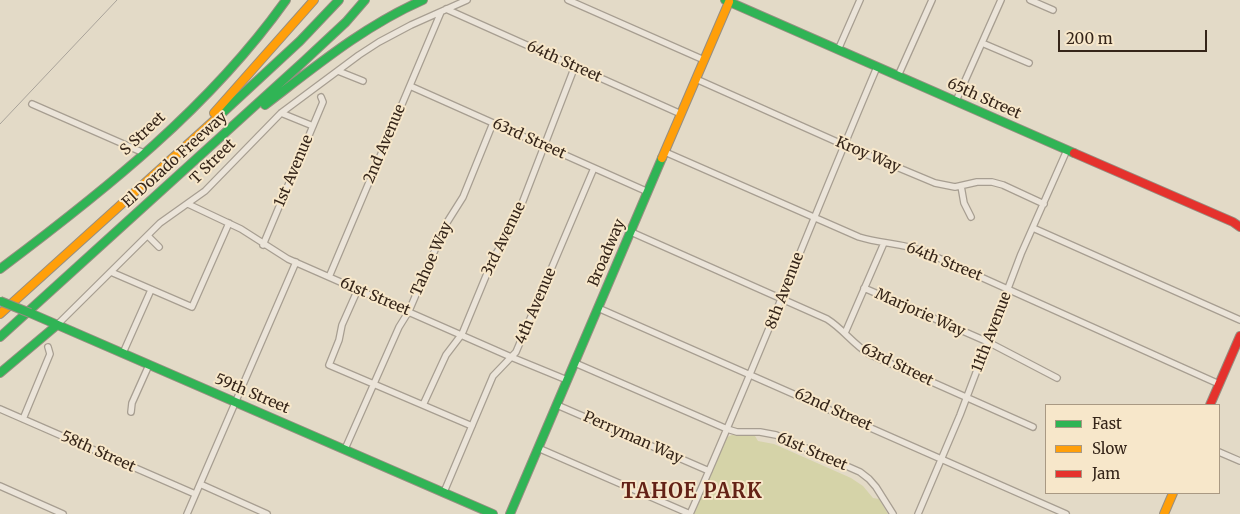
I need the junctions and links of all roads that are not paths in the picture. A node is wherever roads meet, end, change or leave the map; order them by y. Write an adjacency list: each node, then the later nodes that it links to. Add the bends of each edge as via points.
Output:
1 (286, 0): 38 (main road, S Street, via 232,67)
2 (314, 0): 40 (main road, via 239,86)
3 (339, 0): 40 (main road, El Dorado Freeway, via 281,59)
4 (365, 0): 31 (main road, El Dorado Freeway, via 346,22)
5 (423, 0): 31 (main road, via 380,19 356,34 260,109)
6 (467, 0): 13 (street, T Street)
7 (568, 0): 17 (street)
8 (860, 0): 16 (street)
9 (932, 0): 22 (street)
10 (1001, 0): 15 (street)
11 (1030, 0): 14 (street)
12 (727, 1): 16 (main road, 65th Street); 17 (main road, Broadway)
13 (443, 10): 19 (street, 64th Street); 21 (street, T Street, via 379,42); 25 (street, 2nd Avenue)
14 (1053, 10)
15 (982, 43): 18 (street); 27 (street)
16 (838, 50): 20 (main road, 65th Street)
17 (704, 60): 23 (main road, Broadway)
18 (1029, 64)
19 (574, 66): 30 (street, 64th Street); 35 (street, 3rd Avenue)
20 (877, 67): 22 (main road, 65th Street); 34 (street, 8th Avenue)
21 (338, 71): 24 (street); 29 (street, T Street)
22 (898, 76): 27 (main road, 65th Street)
23 (696, 79): 30 (main road, Broadway); 34 (street, Kroy Way)
24 (362, 81)
25 (410, 86): 32 (street, 63rd Street); 59 (street, 2nd Avenue)
26 (321, 97): 33 (street, 1st Avenue, via 323,102)
27 (956, 101): 36 (main road, 65th Street)
28 (32, 104): 38 (street)
29 (281, 113): 33 (street); 43 (street, T Street, via 205,191)
30 (681, 114): 37 (main road, Broadway)
31 (238, 121): 74 (main road, El Dorado Freeway)
32 (494, 123): 35 (street, 63rd Street); 67 (street, Tahoe Way, via 463,198 446,224)
33 (313, 126): 54 (street, 1st Avenue)
34 (844, 145): 41 (street, Kroy Way, via 940,185); 46 (street, 8th Avenue)
35 (545, 146): 39 (street, 63rd Street); 72 (street, 3rd Avenue, via 516,219 494,259)
36 (1067, 150): 44 (street, 11th Avenue); 47 (main road, 65th Street)
37 (665, 152): 42 (main road, Broadway); 46 (street, 64th Street)
38 (144, 153): 57 (main road, S Street)
39 (594, 168): 42 (street, 63rd Street); 79 (street, 4th Avenue, via 516,352)
40 (157, 172): 68 (main road, El Dorado Freeway)
41 (961, 186): 44 (street, Kroy Way, via 992,182); 45 (street)
42 (648, 192): 51 (main road, Broadway)
43 (188, 204): 48 (street, 61st Street); 52 (street, T Street, via 168,216)
44 (1044, 204): 50 (street, 11th Avenue)
45 (971, 217)
46 (813, 218): 53 (street, 64th Street, via 859,237); 64 (street, 8th Avenue)
47 (1236, 222): 49 (main road, 65th Street)
48 (229, 223): 54 (street, 61st Street); 63 (street, via 192,308)
49 (1240, 227)
50 (1033, 228): 61 (street, 11th Avenue); 69 (street)
51 (631, 232): 64 (street, 63rd Street); 66 (main road, Broadway)
52 (148, 236): 55 (street); 58 (street, T Street)
53 (884, 243): 60 (street); 61 (street, 64th Street, via 918,249)
54 (264, 245): 56 (street, 61st Street)
55 (159, 247)
56 (296, 262): 59 (street, 61st Street); 89 (street)
57 (0, 269)
58 (111, 272): 63 (street); 70 (street, T Street)
59 (329, 277): 62 (street, 61st Street)
60 (864, 288): 71 (street); 75 (street, Marjorie Way)
61 (1008, 288): 75 (street, 11th Avenue); 87 (street, 64th Street)
62 (358, 289): 67 (street, 61st Street); 86 (street, via 328,365)
63 (151, 290): 78 (street)
64 (781, 299): 71 (street, 63rd Street, via 827,319); 83 (street, 8th Avenue)
65 (0, 301): 70 (main road, 59th Street, bridge)
66 (598, 308): 80 (main road, Broadway); 83 (street, 62nd Street)
67 (409, 311): 72 (street, 61st Street); 86 (street, Tahoe Way)
68 (0, 314)
69 (1240, 320)
70 (57, 325): 78 (main road, 59th Street); 82 (main road, T Street)
71 (845, 333): 88 (street, 63rd Street, via 869,354)
72 (462, 334): 79 (street, 61st Street); 91 (street, 3rd Avenue, via 446,354)
73 (1240, 336): 76 (main road)
74 (0, 337)
75 (988, 342): 84 (street, Marjorie Way); 88 (street, 11th Avenue)
76 (1238, 346): 87 (main road)
77 (48, 347): 95 (street, via 50,354)
78 (123, 354): 81 (main road, 59th Street)
79 (511, 357): 85 (street, 61st Street); 96 (street, 4th Avenue, via 493,376)
80 (574, 363): 85 (main road, Broadway); 98 (street, 61st Street)
81 (149, 365): 89 (main road, 59th Street); 94 (street, via 132,402)
82 (0, 373)
83 (751, 374): 98 (street, 8th Avenue); 102 (street, 62nd Street)
84 (1057, 378)
85 (567, 380): 92 (main road, Broadway)
86 (374, 384): 91 (street); 100 (street, Tahoe Way)
87 (1219, 384): 90 (main road)
88 (967, 396): 97 (street, 63rd Street); 102 (street, 11th Avenue)
89 (236, 402): 100 (main road, 59th Street); 105 (street)
90 (1210, 404)
91 (423, 405): 96 (street)
92 (557, 405): 99 (main road, Broadway); 104 (street, Perryman Way)
93 (0, 409): 95 (street, 58th Street)
94 (131, 412)
95 (22, 419): 108 (street, 58th Street)
96 (472, 426): 107 (street, 4th Avenue)
97 (1033, 427)
98 (727, 429): 104 (street, 8th Avenue); 118 (street, 61st Street, via 776,436 860,472 876,487)
99 (538, 448): 116 (main road, Broadway); 117 (street)
100 (345, 449): 107 (main road, 59th Street)
101 (1220, 452): 103 (street)
102 (942, 458): 119 (street, 11th Avenue); 120 (street, 62nd Street)
103 (1240, 461)
104 (709, 471): 117 (street, 8th Avenue)
105 (200, 484): 108 (street); 114 (street)
106 (0, 486): 110 (street)
107 (444, 492): 115 (main road, 59th Street)
108 (195, 494): 113 (street)
109 (1173, 494): 121 (main road)
110 (46, 506): 111 (street); 112 (street)
111 (42, 514)
112 (63, 514)
113 (187, 514)
114 (267, 514)
115 (493, 514)
116 (510, 514)
117 (690, 514)
118 (893, 514)
119 (918, 514)
120 (1066, 514)
121 (1164, 514)

